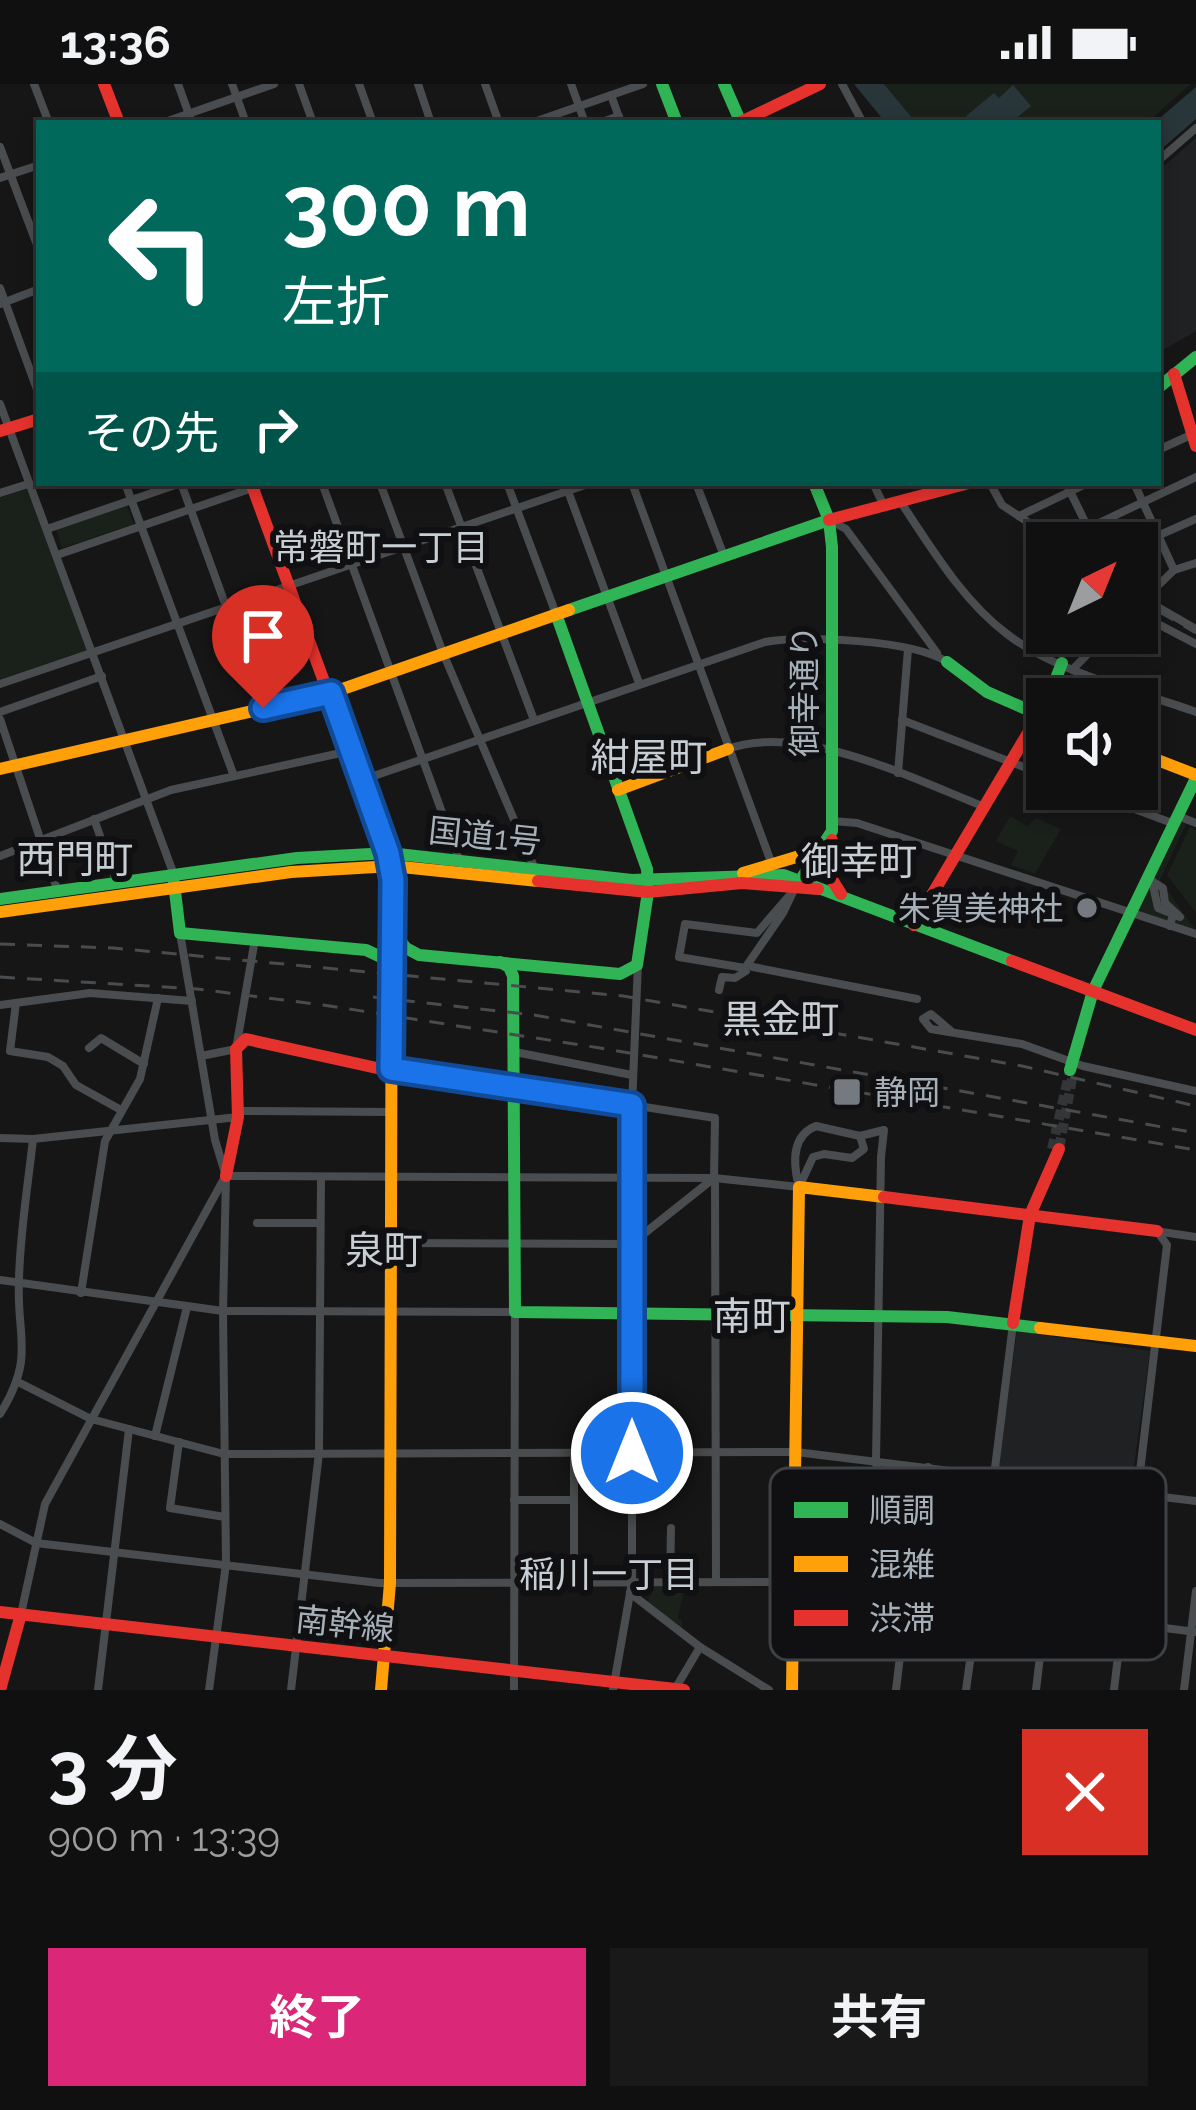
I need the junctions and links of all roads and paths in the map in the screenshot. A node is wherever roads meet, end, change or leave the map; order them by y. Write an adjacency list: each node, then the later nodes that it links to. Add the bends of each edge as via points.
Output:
1 (34, 84): 21 (street)
2 (104, 84): 22 (main road)
3 (178, 84): 19 (street)
4 (232, 84): 17 (street)
5 (274, 84): 17 (street)
6 (299, 84): 24 (street)
7 (359, 84): 25 (street)
8 (418, 84): 26 (street)
9 (485, 84): 27 (street)
10 (571, 84): 18 (street)
11 (643, 84): 16 (street)
12 (662, 84): 30 (main road)
13 (724, 84): 31 (main road)
14 (820, 84): 32 (main road)
15 (842, 84): 33 (street)
16 (611, 95): 18 (street); 29 (street)
17 (237, 98): 19 (street); 23 (street)
18 (578, 106): 20 (street); 28 (street)
19 (190, 118)
20 (557, 119)
21 (48, 120)
22 (117, 120)
23 (245, 120)
24 (313, 120)
25 (372, 120)
26 (430, 120)
27 (498, 120)
28 (584, 120)
29 (620, 120)
30 (675, 120)
31 (740, 120)
32 (745, 120)
33 (861, 120)
34 (1196, 128): 36 (street)
35 (0, 147): 38 (street)
36 (1161, 158)
37 (36, 166): 38 (street)
38 (5, 177): 39 (street)
39 (36, 244)
40 (0, 288): 42 (street)
41 (36, 291): 42 (street)
42 (3, 303): 46 (street)
43 (1196, 357): 44 (main road)
44 (1174, 374): 45 (main road); 48 (main road)
45 (1161, 385)
46 (36, 387)
47 (0, 404): 50 (street)
48 (1192, 415): 51 (main road)
49 (36, 420): 50 (main road)
50 (4, 430): 54 (street)
51 (1194, 440): 52 (street)
52 (1161, 449)
53 (1196, 477): 75 (street)
54 (28, 484): 73 (street); 89 (street)
55 (126, 486): 74 (street)
56 (173, 486): 74 (street)
57 (182, 486): 77 (street)
58 (254, 486): 77 (street)
59 (257, 486): 99 (main road)
60 (323, 486): 95 (street)
61 (381, 486): 91 (street)
62 (446, 486): 88 (street)
63 (508, 486): 78 (street)
64 (633, 486): 97 (street)
65 (697, 486): 93 (street)
66 (815, 486): 82 (main road, 御幸通り)
67 (874, 486): 79 (street)
68 (959, 486): 76 (main road)
69 (992, 486): 80 (street)
70 (1135, 486): 75 (street)
71 (566, 487): 78 (street); 100 (street)
72 (1068, 487): 80 (street); 84 (street)
73 (0, 494)
74 (131, 501): 87 (street); 89 (street)
75 (1143, 502): 85 (street); 86 (street)
76 (902, 504): 79 (main road); 116 (street, via 982,612)
77 (191, 508): 87 (street); 101 (street)
78 (516, 508): 88 (street); 103 (street)
79 (885, 508): 82 (main road)
80 (1018, 516): 83 (street)
81 (1196, 519): 90 (street)
82 (829, 520): 93 (main road); 108 (main road, 御幸通り); 114 (street, via 846,529)
83 (1028, 522)
84 (1085, 522)
85 (1101, 522)
86 (1152, 522)
87 (141, 526): 92 (street); 105 (street)
88 (460, 527): 91 (street); 107 (street)
89 (46, 529): 92 (street)
90 (1158, 534): 96 (street)
91 (403, 547): 95 (street); 112 (street)
92 (56, 555): 111 (street)
93 (724, 556): 97 (main road)
94 (1196, 562): 96 (street)
95 (350, 565): 99 (street); 117 (street)
96 (1174, 570): 98 (street)
97 (669, 576): 100 (main road); 115 (street)
98 (1158, 585)
99 (290, 586): 101 (street); 122 (main road)
100 (607, 597): 103 (main road); 120 (street)
101 (226, 607): 105 (street); 124 (street)
102 (1158, 612): 106 (street)
103 (556, 614): 107 (main road); 123 (main road)
104 (1158, 617): 109 (street)
105 (176, 624): 111 (street); 129 (street)
106 (1196, 629)
107 (501, 634): 112 (main road); 128 (street)
108 (831, 640): 110 (street); 115 (street, via 775,640); 136 (main road, 御幸通り)
109 (1196, 644)
110 (908, 649): 114 (street); 130 (street)
111 (93, 653): 118 (street); 121 (street)
112 (443, 653): 117 (main road); 131 (street)
113 (1083, 654): 116 (street)
114 (946, 662): 125 (main road)
115 (699, 663): 120 (street); 134 (street)
116 (1068, 666): 119 (main road); 126 (street)
117 (389, 672): 122 (main road); 137 (street)
118 (103, 676): 127 (street); 132 (street)
119 (1061, 678)
120 (639, 682): 123 (street)
121 (0, 684)
122 (331, 693): 124 (main road); 135 (main road)
123 (587, 701): 128 (street); 147 (main road)
124 (263, 708): 129 (main road)
125 (1026, 709)
126 (1196, 712)
127 (0, 715): 140 (street)
128 (534, 719): 131 (street)
129 (212, 720): 132 (main road); 144 (street)
130 (902, 720): 139 (street); 143 (street)
131 (480, 738): 137 (street); 162 (street)
132 (127, 740): 140 (main road); 148 (street)
133 (1026, 743): 139 (main road)
134 (728, 749): 136 (street, via 756,742); 147 (main road); 161 (street)
135 (351, 750): 144 (street); 146 (main road)
136 (831, 751): 143 (street); 154 (main road, 御幸通り)
137 (422, 757): 146 (street); 160 (street)
138 (1158, 761): 145 (main road)
139 (1012, 763): 141 (street); 149 (main road)
140 (15, 765): 142 (main road); 155 (street)
141 (1026, 768)
142 (0, 769)
143 (898, 773): 149 (street)
144 (234, 776): 148 (street)
145 (1196, 776): 151 (main road)
146 (362, 780): 159 (main road)
147 (619, 790): 168 (main road)
148 (148, 799): 152 (street); 165 (street)
149 (985, 807): 157 (main road)
150 (1150, 810): 151 (street)
151 (1176, 818): 153 (street); 164 (street); 174 (main road)
152 (94, 819): 155 (street); 166 (street)
153 (1196, 824)
154 (832, 826): 156 (main road, 御幸通り); 157 (street, via 857,823); 171 (main road, via 828,872)
155 (40, 840): 158 (street); 169 (street)
156 (823, 850): 161 (main road); 167 (main road, 御幸通り)
157 (955, 855): 174 (street); 178 (main road)
158 (0, 856)
159 (390, 859): 160 (main road, 国道1号); 165 (main road, 国道1号); 168 (main road, 国道1号); 177 (main road)
160 (459, 859): 162 (main road, 国道1号)
161 (771, 862): 163 (main road)
162 (535, 869): 168 (main road, 国道1号)
163 (740, 874): 167 (main road, 国道1号); 168 (main road, 国道1号)
164 (1152, 881): 170 (street); 176 (street, via 1180,916)
165 (174, 882): 166 (main road, 国道1号); 175 (main road, 国道1号); 180 (main road)
166 (117, 883): 169 (main road, 国道1号)
167 (798, 884): 168 (main road, 国道1号); 171 (main road, 国道1号); 173 (street)
168 (649, 886): 186 (main road)
169 (58, 891): 172 (main road, 国道1号)
170 (1152, 894): 174 (street); 176 (street)
171 (843, 897): 178 (main road, 国道1号)
172 (0, 899)
173 (786, 906): 173 (street, via 745,968 680,957 686,924 757,933); 188 (street)
174 (1131, 910): 179 (street); 192 (main road)
175 (0, 912)
176 (1173, 914): 179 (street)
177 (393, 925): 183 (main road); 184 (main road); 190 (main road)
178 (914, 925): 192 (main road, 国道1号)
179 (1169, 926): 181 (street)
180 (180, 933): 182 (main road); 195 (street)
181 (1196, 934)
182 (255, 939): 183 (main road); 201 (street)
183 (366, 950): 190 (main road, via 381,957)
184 (419, 955): 185 (main road); 190 (main road)
185 (500, 962): 187 (main road); 189 (main road)
186 (638, 963): 187 (main road, via 620,974); 207 (street)
187 (526, 965): 189 (main road)
188 (753, 967): 191 (street, via 722,977); 194 (street)
189 (513, 976): 202 (main road)
190 (391, 978): 206 (main road)
191 (719, 990)
192 (1093, 991): 199 (main road, 国道1号); 205 (main road)
193 (158, 998): 195 (street); 196 (street, via 90,993); 204 (street)
194 (916, 999)
195 (192, 1001): 203 (street)
196 (16, 1003): 197 (street); 211 (street, via 10,1051 48,1057 76,1085)
197 (0, 1005)
198 (951, 1030): 205 (street, via 1022,1044)
199 (1196, 1030)
200 (89, 1048): 204 (street, via 101,1037)
201 (236, 1049): 203 (street); 206 (main road, via 253,1039); 213 (main road)
202 (514, 1052): 207 (street); 208 (main road)
203 (201, 1056): 214 (street)
204 (144, 1064): 211 (street)
205 (1071, 1065): 209 (street)
206 (391, 1069): 208 (main road); 212 (main road)
207 (632, 1076): 210 (street)
208 (515, 1090): 210 (main road); 223 (main road)
209 (1196, 1091)
210 (632, 1105): 221 (street); 225 (street, via 716,1118)
211 (121, 1110): 215 (street)
212 (391, 1112): 213 (street); 222 (main road)
213 (238, 1114): 214 (street); 220 (main road)
214 (212, 1119): 215 (street); 220 (street)
215 (109, 1131): 218 (street); 238 (street)
216 (860, 1136): 226 (street, via 865,1144 857,1156 813,1157); 226 (street, via 816,1126 802,1134); 227 (street, via 884,1130)
217 (0, 1138): 218 (street)
218 (33, 1139): 237 (street)
219 (1056, 1149): 228 (main road)
220 (226, 1175): 224 (street); 239 (street); 241 (street)
221 (632, 1176): 223 (street); 225 (street); 235 (street)
222 (391, 1177): 223 (street); 224 (street); 233 (main road)
223 (514, 1177): 234 (main road)
224 (321, 1178): 230 (street)
225 (714, 1178): 226 (street); 235 (street); 246 (street)
226 (799, 1187): 227 (main road); 247 (main road)
227 (881, 1198): 228 (main road); 248 (street)
228 (1030, 1215): 231 (main road); 249 (main road)
229 (257, 1223): 230 (street)
230 (320, 1223): 242 (street)
231 (1156, 1231): 232 (street); 250 (street, via 1167,1245)
232 (1196, 1237)
233 (391, 1244): 234 (street); 243 (main road)
234 (515, 1244): 235 (street); 244 (main road)
235 (631, 1244): 245 (street)
236 (0, 1280): 237 (street)
237 (18, 1283): 238 (street); 252 (street, via 25,1343)
238 (81, 1292): 239 (street)
239 (154, 1303): 240 (street); 254 (street)
240 (187, 1307): 241 (street); 256 (street)
241 (223, 1311): 242 (street); 265 (street)
242 (320, 1312): 243 (street); 261 (street)
243 (391, 1312): 244 (street); 262 (main road)
244 (515, 1312): 245 (main road); 259 (street)
245 (632, 1312): 246 (main road); 263 (street)
246 (715, 1312): 247 (main road); 264 (street)
247 (796, 1313): 248 (main road); 260 (main road)
248 (880, 1313): 249 (main road); 266 (street)
249 (1013, 1323): 250 (main road); 271 (street)
250 (1157, 1340): 251 (main road); 272 (street)
251 (1196, 1346)
252 (18, 1382): 253 (street); 254 (street)
253 (0, 1414)
254 (91, 1419): 255 (street); 280 (street, via 44,1504)
255 (129, 1429): 256 (street); 281 (street)
256 (154, 1436): 257 (street)
257 (179, 1442): 265 (street); 277 (street, via 170,1508)
258 (574, 1451): 259 (street); 263 (street); 275 (street)
259 (514, 1452): 262 (street); 274 (street)
260 (796, 1452): 264 (street); 266 (street); 268 (main road)
261 (319, 1453): 262 (street); 265 (street); 283 (street)
262 (390, 1453): 289 (main road)
263 (632, 1453): 264 (street); 285 (street)
264 (716, 1453): 287 (street)
265 (224, 1454): 277 (street)
266 (876, 1461): 267 (street); 269 (street)
267 (928, 1467): 270 (street)
268 (796, 1468)
269 (876, 1468)
270 (936, 1468)
271 (994, 1468)
272 (1140, 1468)
273 (1166, 1498): 276 (street)
274 (514, 1500): 275 (street); 290 (street)
275 (574, 1500): 284 (street)
276 (1196, 1501)
277 (225, 1517): 282 (street)
278 (0, 1524): 280 (street)
279 (671, 1528): 286 (street)
280 (36, 1543): 281 (street); 294 (street)
281 (115, 1552): 282 (street); 295 (street)
282 (226, 1564): 283 (street); 297 (street)
283 (305, 1575): 289 (street); 298 (street)
284 (574, 1582): 285 (street); 290 (street)
285 (632, 1582): 286 (street); 292 (street)
286 (670, 1582): 287 (street)
287 (716, 1582): 288 (street)
288 (770, 1582)
289 (390, 1583): 290 (street); 300 (main road)
290 (515, 1583): 306 (street)
291 (1196, 1592): 296 (street)
292 (630, 1593): 299 (street); 307 (street)
293 (0, 1612): 294 (main road, 南幹線)
294 (21, 1614): 295 (main road, 南幹線); 309 (main road)
295 (105, 1624): 297 (main road, 南幹線); 310 (street)
296 (1193, 1632): 322 (street)
297 (217, 1637): 298 (main road, 南幹線); 311 (street)
298 (296, 1646): 300 (main road, 南幹線); 312 (street)
299 (700, 1647): 308 (street); 316 (street)
300 (383, 1655): 306 (main road, 南幹線); 313 (main road)
301 (793, 1660): 317 (main road)
302 (900, 1660): 318 (street)
303 (970, 1660): 319 (street)
304 (1040, 1660): 320 (street)
305 (1118, 1660): 321 (street)
306 (515, 1672): 307 (main road, 南幹線); 314 (street)
307 (614, 1686): 308 (main road, 南幹線)
308 (674, 1689): 315 (main road, 南幹線)
309 (0, 1690)
310 (98, 1690)
311 (208, 1690)
312 (291, 1690)
313 (383, 1690)
314 (514, 1690)
315 (684, 1690)
316 (770, 1690)
317 (792, 1690)
318 (896, 1690)
319 (966, 1690)
320 (1036, 1690)
321 (1114, 1690)
322 (1184, 1690)

